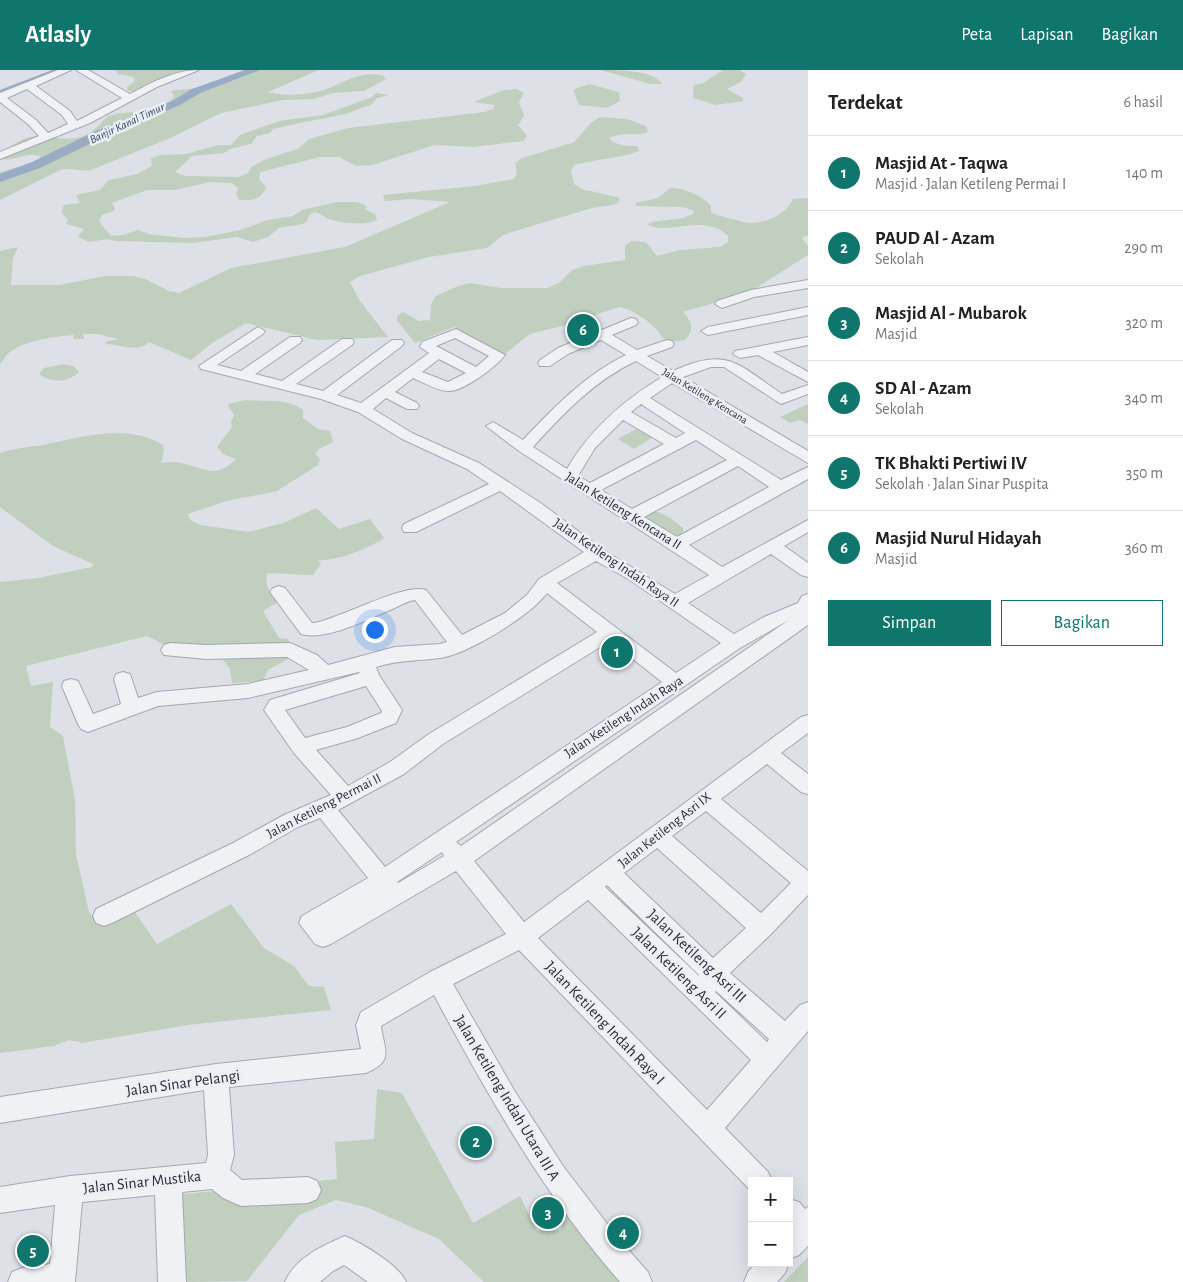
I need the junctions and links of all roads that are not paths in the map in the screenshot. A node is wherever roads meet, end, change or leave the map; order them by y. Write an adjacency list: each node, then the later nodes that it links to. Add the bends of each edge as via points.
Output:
1 (45, 70): 6 (street)
2 (66, 70): 5 (street)
3 (81, 70): 7 (street)
4 (191, 70): 7 (street)
5 (28, 86): 6 (street); 8 (street, via 66,113)
6 (2, 92): 9 (street)
7 (128, 97): 8 (street)
8 (74, 125): 9 (street)
9 (45, 136): 10 (street)
10 (0, 156)
11 (808, 284): 12 (street, via 751,294)
12 (722, 304)
13 (808, 312): 16 (street)
14 (631, 322): 17 (street)
15 (258, 331): 30 (street, via 206,364)
16 (708, 331)
17 (601, 334): 26 (street, Jalan Ketileng Kencana); 27 (street)
18 (295, 340): 30 (street)
19 (347, 342): 33 (street)
20 (806, 343): 23 (street)
21 (397, 344): 36 (street)
22 (668, 344): 26 (street)
23 (758, 349): 25 (street); 32 (street)
24 (438, 353): 28 (street); 29 (street); 29 (street, via 427,345 456,333 498,354)
25 (740, 354)
26 (637, 355): 31 (street, Jalan Ketileng Kencana); 44 (street, via 581,392 550,418)
27 (545, 363)
28 (412, 373): 29 (street, via 449,387); 35 (street)
29 (477, 373)
30 (244, 375): 33 (street)
31 (672, 377): 34 (street, via 717,361 738,368 781,400); 37 (street); 45 (street, Jalan Ketileng Kencana)
32 (808, 378)
33 (284, 385): 36 (street)
34 (808, 389)
35 (385, 392): 38 (street); 39 (street)
36 (326, 396): 39 (street)
37 (639, 397): 40 (street); 42 (street)
38 (412, 406)
39 (363, 409): 49 (street, Jalan Ketileng Indah Raya II, via 407,436 473,466)
40 (622, 413): 43 (street); 48 (street, via 590,444)
41 (493, 426): 44 (street, Jalan Ketileng Kencana II)
42 (697, 433): 43 (street); 46 (street)
43 (675, 444): 51 (street)
44 (524, 448): 48 (street, Jalan Ketileng Kencana II)
45 (808, 458)
46 (738, 460): 50 (street); 52 (street)
47 (808, 472): 50 (street)
48 (570, 478): 51 (street, Jalan Ketileng Kencana II)
49 (502, 484): 54 (street); 57 (street, Jalan Ketileng Indah Raya II)
50 (781, 487): 55 (street)
51 (590, 490): 52 (street, Jalan Ketileng Kencana II)
52 (631, 517): 55 (street, Jalan Ketileng Kencana II)
53 (807, 527): 56 (street)
54 (410, 528)
55 (677, 544): 59 (street, Jalan Ketileng Kencana II)
56 (772, 546): 58 (street); 59 (street)
57 (596, 553): 60 (street); 62 (street, Jalan Ketileng Indah Raya II)
58 (807, 571)
59 (722, 576): 62 (street)
60 (546, 583): 64 (street); 66 (street, via 511,617)
61 (279, 592): 66 (street, via 313,631 408,595 420,594)
62 (675, 602): 65 (street, Jalan Ketileng Indah Raya II)
63 (807, 608): 65 (street, Jalan Ketileng Indah Raya, via 770,621); 83 (street, Jalan Ketileng Indah Raya)
64 (611, 632): 71 (street); 78 (street, Jalan Ketileng Permai II)
65 (734, 643): 71 (street, Jalan Ketileng Indah Raya)
66 (459, 644): 68 (street, via 442,651 395,654)
67 (170, 650): 69 (street, via 290,650 310,660)
68 (368, 670): 69 (street); 75 (street, via 392,710 388,718 351,733); 75 (street, via 320,694 277,704 274,710)
69 (325, 673): 73 (street, via 248,691 157,699)
70 (123, 679): 73 (street)
71 (677, 683): 82 (street, Jalan Ketileng Indah Raya)
72 (71, 686): 73 (street, via 88,724)
73 (132, 709)
74 (808, 722): 76 (street, Jalan Ketileng Asri IX)
75 (301, 746): 78 (street)
76 (768, 754): 77 (street); 79 (street, Jalan Ketileng Asri IX)
77 (808, 786)
78 (346, 797): 80 (street, Jalan Ketileng Permai II)
79 (705, 798): 81 (street, Jalan Ketileng Asri IX); 85 (street)
80 (324, 808): 86 (street); 88 (street, Jalan Ketileng Permai II, via 291,821)
81 (659, 836): 84 (street, Jalan Ketileng Asri IX); 89 (street)
82 (442, 840): 83 (street); 86 (street, Jalan Ketileng Indah Raya)
83 (459, 859): 86 (street, Jalan Ketileng Indah Raya); 90 (street, Jalan Ketileng Indah Raya I)
84 (610, 874): 87 (street, Jalan Ketileng Asri IX); 91 (street, Jalan Ketileng Asri III)
85 (807, 883): 89 (street)
86 (389, 887)
87 (590, 887): 90 (street, Jalan Ketileng Asri IX); 93 (street, Jalan Ketileng Asri II)
88 (104, 916)
89 (762, 928): 91 (street)
90 (522, 937): 92 (street); 99 (street, Jalan Ketileng Indah Raya I)
91 (713, 973): 93 (street); 95 (street, Jalan Ketileng Asri III)
92 (438, 980): 97 (street, Jalan Sinar Pelangi, via 369,1020 375,1050 373,1057 366,1061); 112 (street, Jalan Ketileng Indah Utara III A, via 566,1196)
93 (701, 993): 96 (street, Jalan Ketileng Asri II)
94 (808, 1013): 95 (street)
95 (786, 1038): 96 (street)
96 (768, 1059): 99 (street)
97 (216, 1076): 98 (street, Jalan Sinar Pelangi); 100 (street, Jalan Sinar Mustika, via 220,1155)
98 (0, 1110)
99 (708, 1128): 101 (street, Jalan Ketileng Indah Raya I)
100 (216, 1175): 102 (street, Jalan Sinar Mustika); 104 (street, via 232,1190 241,1193)
101 (755, 1177)
102 (168, 1180): 103 (street, Jalan Sinar Mustika); 109 (street)
103 (70, 1189): 105 (street, Jalan Sinar Mustika); 107 (street, via 65,1258)
104 (308, 1190)
105 (0, 1200)
106 (771, 1267): 113 (street)
107 (60, 1279): 108 (street)
108 (22, 1282)
109 (172, 1282)
110 (299, 1282): 111 (street, via 323,1261 345,1250)
111 (392, 1282)
112 (638, 1282)
113 (758, 1282)

